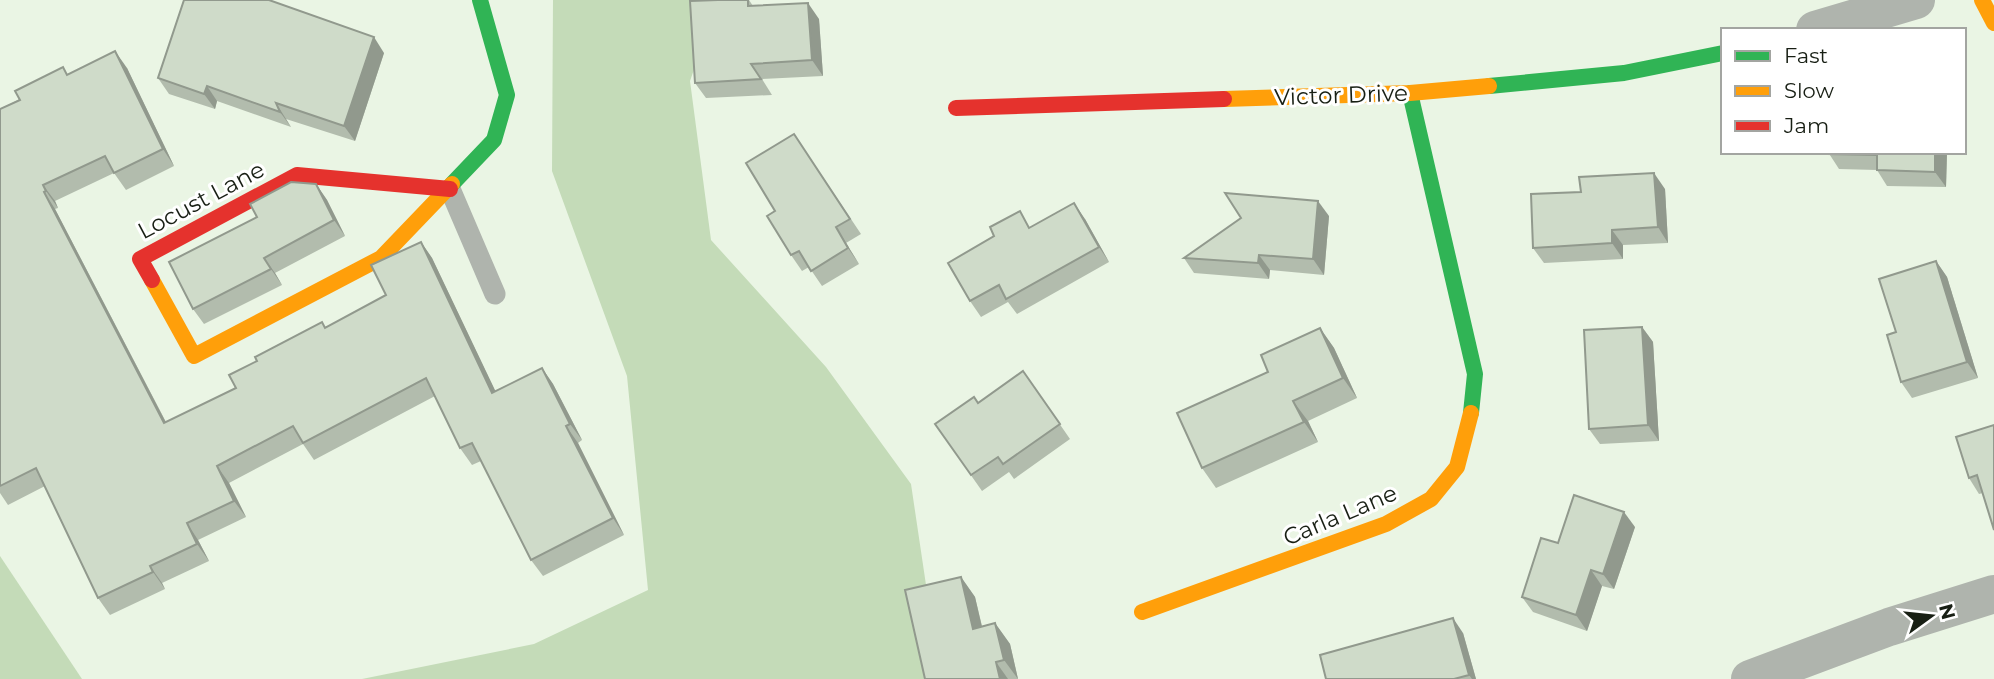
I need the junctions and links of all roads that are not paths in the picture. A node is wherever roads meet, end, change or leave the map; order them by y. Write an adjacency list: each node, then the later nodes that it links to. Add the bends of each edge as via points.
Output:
1 (480, 0): 9 (street, Locust Lane, via 507,95 494,140)
2 (1916, 0): 5 (street)
3 (1982, 0): 4 (street)
4 (1994, 23)
5 (1822, 28)
6 (1721, 52): 7 (street, Victor Drive, via 1624,73)
7 (1410, 93): 8 (street, Victor Drive); 12 (street, Carla Lane, via 1475,374 1471,425 1457,467 1430,499 1386,524)
8 (956, 108)
9 (450, 189): 9 (street, Locust Lane, via 381,258 194,356 140,259 297,175); 10 (lane)
10 (495, 294)
11 (1994, 594): 13 (street)
12 (1142, 612)
13 (1750, 679)

